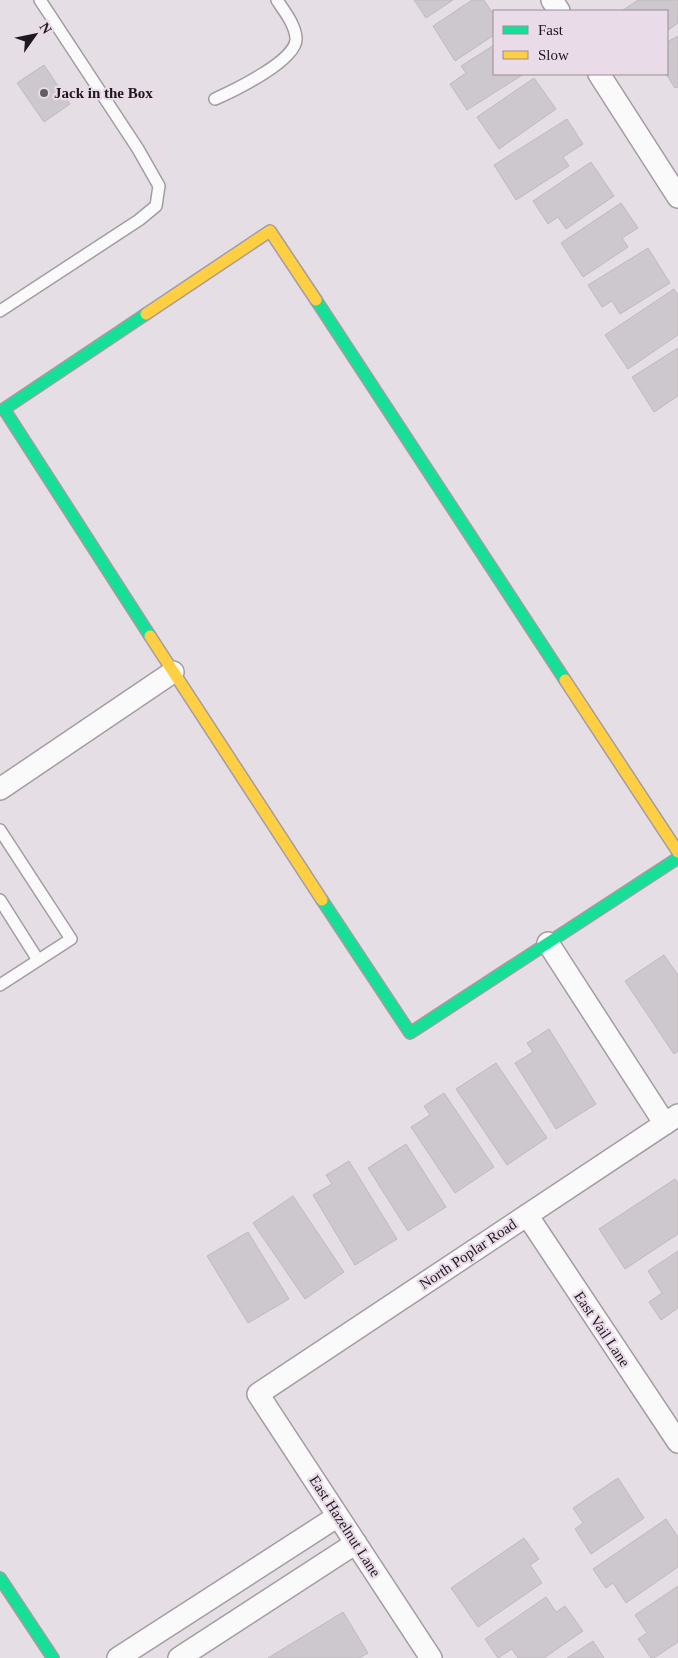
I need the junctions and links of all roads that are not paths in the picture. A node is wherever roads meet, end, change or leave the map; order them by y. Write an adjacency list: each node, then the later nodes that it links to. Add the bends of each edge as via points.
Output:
1 (40, 0): 6 (lane, via 159,186 156,206 139,220)
2 (277, 0): 4 (lane, via 294,28 296,39 293,49 239,88)
3 (600, 75): 5 (street)
4 (215, 99)
5 (678, 197)
6 (0, 311)
7 (173, 672): 8 (street); 10 (street, via 4,409 270,231); 13 (street, via 410,1033)
8 (0, 789)
9 (0, 830): 14 (lane, via 71,939)
10 (678, 852)
11 (678, 858): 13 (street)
12 (0, 900): 14 (lane)
13 (548, 943): 16 (street)
14 (38, 960): 15 (lane)
15 (0, 985)
16 (671, 1120): 17 (street, North Poplar Road)
17 (527, 1215): 18 (street, North Poplar Road); 19 (street, East Vail Lane)
18 (258, 1394): 20 (street, East Hazelnut Lane)
19 (678, 1442)
20 (338, 1516): 21 (street, East Hazelnut Lane); 23 (street)
21 (356, 1543): 24 (street); 28 (street, East Hazelnut Lane)
22 (0, 1578): 25 (street)
23 (227, 1588): 24 (street); 26 (street)
24 (244, 1616): 27 (street)
25 (53, 1658)
26 (118, 1658)
27 (179, 1658)
28 (431, 1658)

